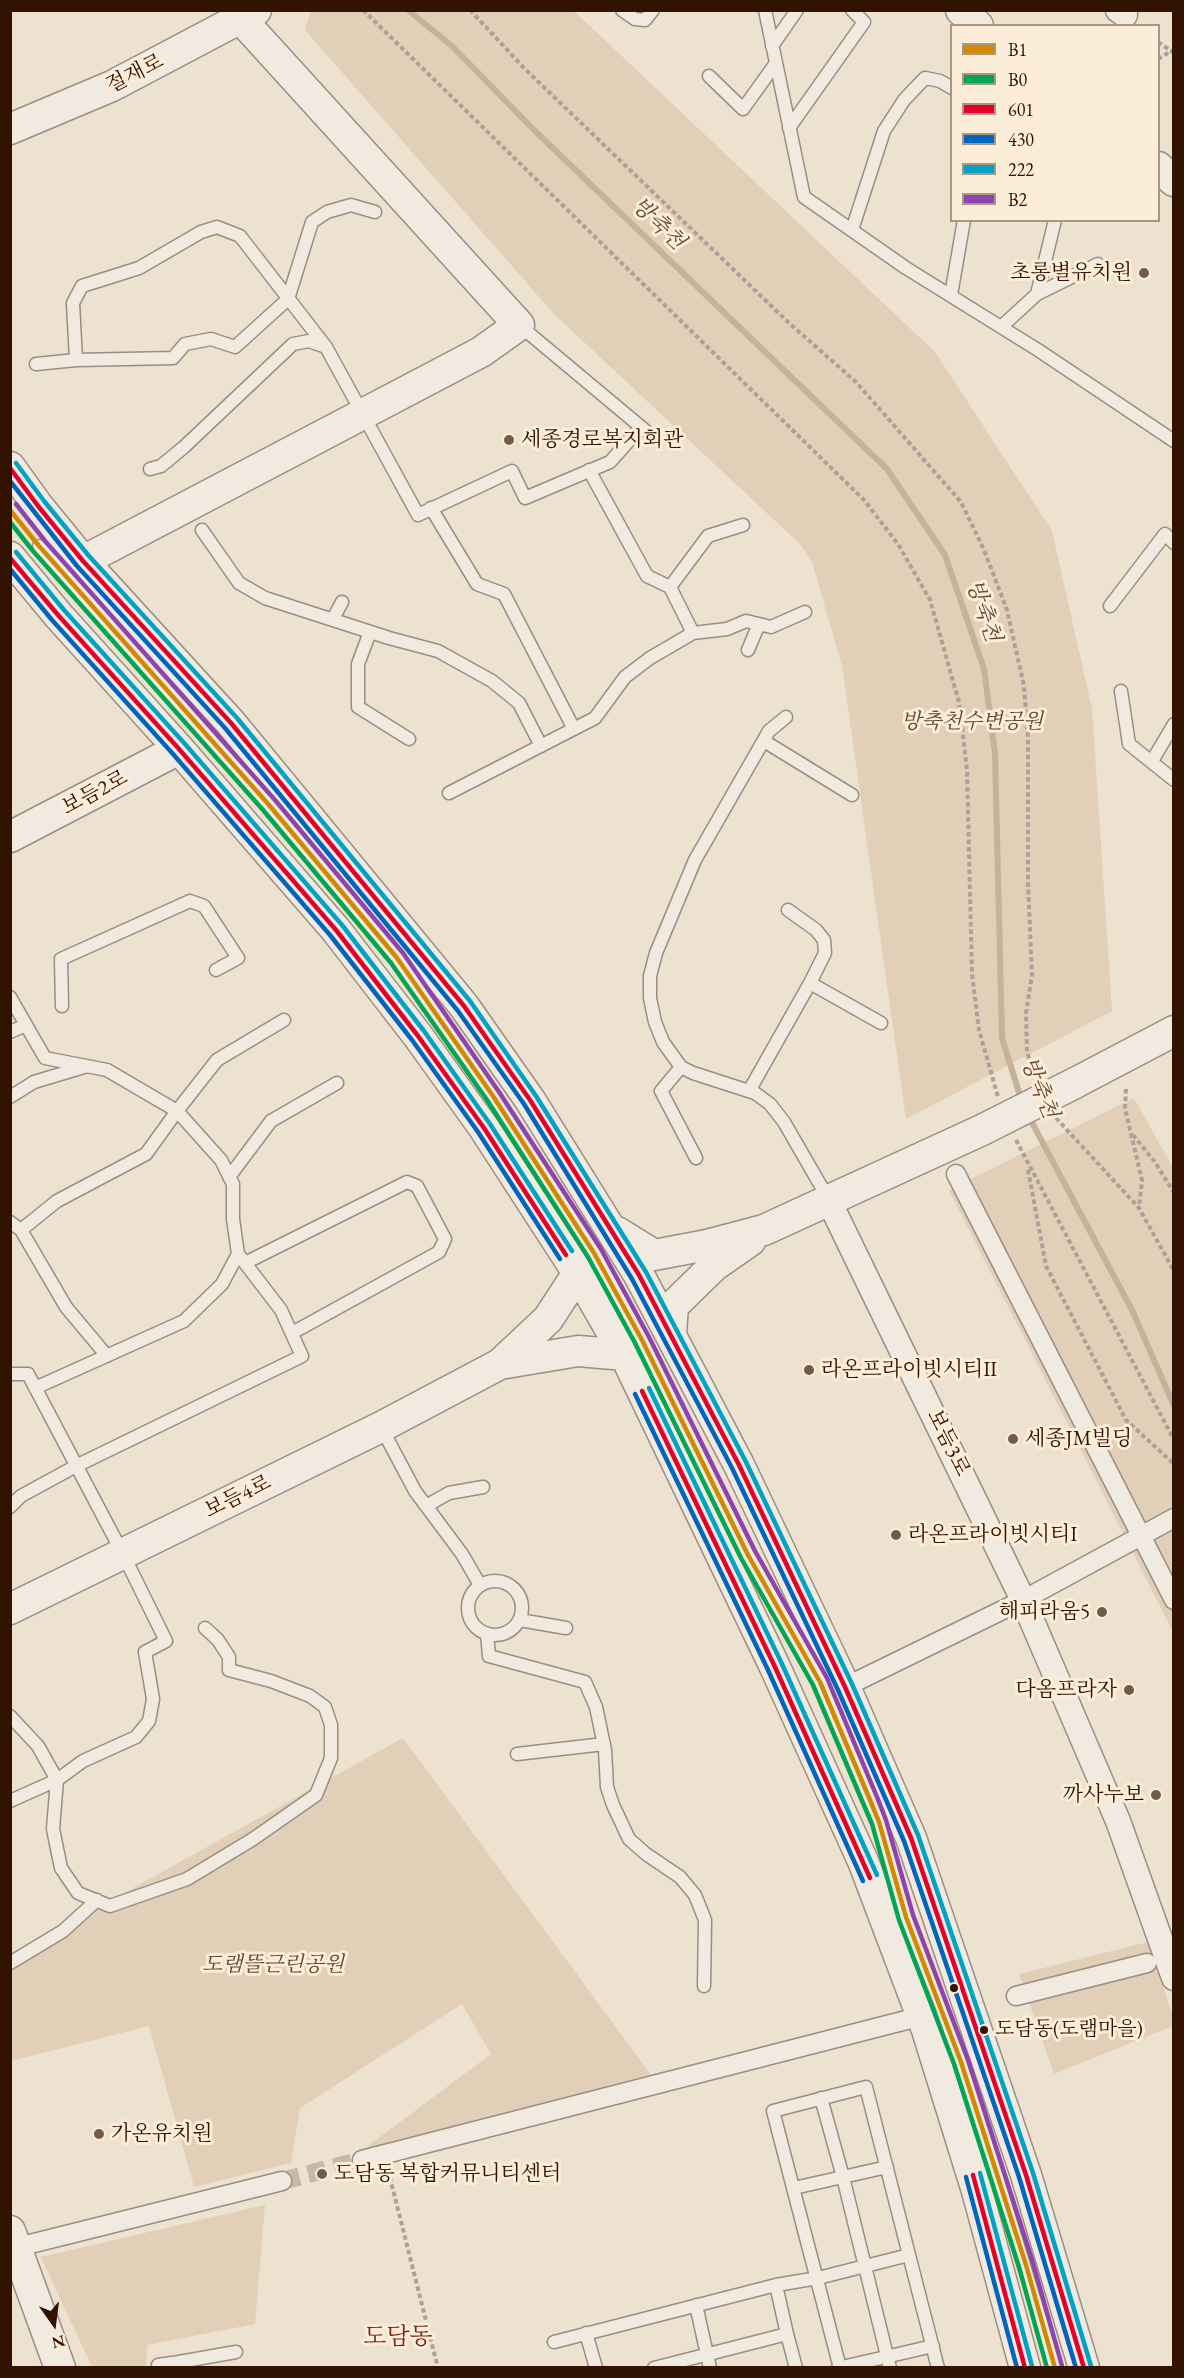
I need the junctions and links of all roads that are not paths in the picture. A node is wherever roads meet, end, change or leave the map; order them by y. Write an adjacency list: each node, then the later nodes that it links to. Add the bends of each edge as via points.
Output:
1 (622, 10): 2 (lane, via 635,19 645,20)
2 (653, 10)
3 (765, 10): 9 (lane)
4 (797, 10): 9 (lane)
5 (852, 10): 13 (lane, via 864,22)
6 (960, 10): 8 (street)
7 (244, 13): 14 (street, 절재로, via 112,86); 25 (street)
8 (976, 24)
9 (772, 46): 10 (lane)
10 (776, 63): 11 (lane, via 743,109); 13 (lane)
11 (708, 76)
12 (950, 87): 20 (lane, via 925,78 904,100 884,131)
13 (789, 128): 20 (lane, via 804,198)
14 (10, 129)
15 (1160, 169): 16 (street)
16 (1173, 181)
17 (375, 212): 24 (lane, via 351,205 327,212 312,222)
18 (964, 222): 23 (lane)
19 (1055, 222): 22 (lane)
20 (852, 230): 23 (lane)
21 (1098, 264): 22 (lane)
22 (1037, 294): 26 (lane)
23 (951, 295): 26 (lane)
24 (288, 299): 27 (lane); 28 (lane, via 235,347 211,339 185,344 173,358); 28 (lane, via 240,236 217,227 201,232 139,268 82,286 73,303)
25 (519, 325): 30 (street, via 481,352); 34 (lane, via 644,429 610,462)
26 (1001, 327): 31 (lane)
27 (326, 347): 30 (lane); 33 (lane, via 309,341 293,344 183,447 161,466)
28 (76, 360): 29 (lane)
29 (36, 364)
30 (362, 414): 35 (lane, via 418,515); 41 (street)
31 (1173, 441)
32 (10, 467): 41 (street)
33 (150, 469)
34 (589, 470): 35 (lane, via 525,498 512,471); 42 (lane, via 647,576)
35 (431, 508): 54 (lane, via 477,584 504,594)
36 (743, 525): 42 (lane, via 708,536)
37 (202, 530): 46 (lane, via 239,583 264,598)
38 (1173, 543): 44 (lane, via 1165,534)
39 (39, 546): 155 (lane, via 269,805 397,958 493,1096 594,1253 642,1340 748,1555 820,1682 870,1800 906,1917 968,2084)
40 (10, 557): 58 (street)
41 (83, 561): 85 (street, via 231,723 464,1006 530,1100)
42 (670, 587): 49 (lane)
43 (342, 602): 46 (lane)
44 (1110, 606)
45 (805, 612): 47 (lane, via 771,627)
46 (333, 619): 48 (lane)
47 (759, 624): 49 (lane, via 746,621 727,629); 50 (lane)
48 (370, 632): 55 (lane, via 358,664 358,707); 57 (lane, via 438,651 492,681 519,703)
49 (693, 633): 54 (lane, via 625,677 595,718)
50 (748, 650)
51 (1121, 691): 59 (lane, via 1129,744)
52 (786, 717): 56 (lane, via 769,731)
53 (1173, 724): 59 (lane)
54 (574, 729): 57 (lane)
55 (409, 739)
56 (764, 741): 62 (lane); 75 (lane, via 695,860 650,976 655,1022 671,1056)
57 (541, 746): 61 (lane)
58 (179, 749): 63 (street, 보듬2로); 89 (street, via 336,930 418,1036 484,1128)
59 (1152, 761): 60 (lane)
60 (1173, 780)
61 (449, 793)
62 (852, 795)
63 (10, 837)
64 (788, 909): 66 (lane, via 824,940 825,953)
65 (216, 970): 68 (lane, via 238,958 204,906 190,901 61,959)
66 (810, 983): 70 (lane); 77 (lane)
67 (10, 997): 71 (lane)
68 (62, 1006)
69 (284, 1020): 79 (lane, via 217,1060)
70 (881, 1023)
71 (26, 1025): 72 (lane); 74 (lane, via 45,1058)
72 (10, 1032)
73 (1173, 1032): 83 (street, bridge, via 982,1130)
74 (87, 1066): 78 (lane, via 34,1082); 79 (lane, via 107,1070)
75 (681, 1067): 77 (lane); 80 (lane, via 661,1090)
76 (337, 1083): 82 (lane, via 271,1120)
77 (749, 1091): 83 (lane, via 770,1104 784,1122)
78 (10, 1097)
79 (177, 1111): 82 (lane); 86 (lane, via 146,1154 57,1201)
80 (696, 1158)
81 (956, 1174): 103 (street)
82 (230, 1177): 88 (lane)
83 (829, 1201): 87 (street); 106 (street, 보듬3로)
84 (10, 1222): 86 (lane)
85 (612, 1229): 87 (street, via 654,1255); 91 (street)
86 (21, 1230): 93 (lane, via 66,1307)
87 (764, 1230): 91 (street, via 714,1266 673,1306)
88 (241, 1258): 90 (lane, via 281,1310); 90 (lane, via 407,1182 417,1186 445,1239 439,1252); 93 (lane, via 222,1284 184,1322)
89 (578, 1273): 92 (street); 94 (street, via 548,1318)
90 (291, 1333): 98 (lane, via 302,1356)
91 (670, 1333): 113 (street, via 739,1465)
92 (625, 1355): 94 (street, via 578,1351); 125 (street, via 858,1850)
93 (106, 1356): 96 (lane)
94 (500, 1364): 97 (street, 보듬4로)
95 (10, 1374): 96 (lane, via 28,1374)
96 (35, 1388): 98 (lane)
97 (381, 1427): 100 (lane); 104 (street, 보듬4로)
98 (76, 1466): 101 (lane, via 21,1496); 104 (lane)
99 (483, 1487): 100 (lane, via 449,1493)
100 (426, 1506): 105 (lane)
101 (10, 1507)
102 (1173, 1518): 103 (street)
103 (1140, 1535): 106 (street); 107 (street)
104 (123, 1554): 108 (street, 보듬4로); 117 (lane, via 166,1641 145,1652 153,1699 149,1721 136,1737 83,1761)
105 (480, 1585): 109 (lane, via 497,1580 514,1588 522,1603); 112 (lane, via 467,1608 473,1625)
106 (1023, 1600): 113 (street); 122 (street, 보듬3로, via 1118,1821)
107 (1173, 1600)
108 (10, 1609)
109 (520, 1620): 111 (lane); 112 (lane, via 507,1633)
110 (205, 1628): 119 (lane, via 229,1657 230,1670 281,1685 325,1707 331,1725 331,1758 316,1795 188,1879 110,1906)
111 (566, 1628)
112 (487, 1634): 115 (lane, via 489,1656 585,1682 596,1707)
113 (845, 1688): 156 (street, via 911,1838 1026,2175)
114 (10, 1716): 117 (lane, via 38,1746)
115 (604, 1744): 116 (lane); 123 (lane, via 612,1805 629,1839 680,1877 695,1895 705,1920)
116 (517, 1754)
117 (57, 1780): 118 (lane); 119 (lane, via 52,1829 61,1868 78,1893)
118 (10, 1801)
119 (97, 1900): 120 (lane, via 63,1931)
120 (10, 1963)
121 (1147, 1963): 124 (street)
122 (1173, 1978)
123 (704, 1986)
124 (1016, 1996)
125 (922, 2016): 127 (street); 154 (street, via 977,2191)
126 (821, 2098): 128 (lane, via 866,2087); 129 (lane); 131 (lane, via 773,2111)
127 (362, 2160)
128 (887, 2167): 129 (lane); 133 (lane)
129 (843, 2177): 131 (lane); 134 (lane)
130 (282, 2181): 132 (street)
131 (794, 2188): 135 (lane)
132 (13, 2242): 147 (street)
133 (909, 2255): 134 (lane); 141 (lane)
134 (864, 2267): 135 (lane); 144 (lane)
135 (818, 2278): 136 (lane); 152 (lane)
136 (776, 2285): 137 (lane); 139 (lane)
137 (696, 2305): 138 (lane); 143 (lane)
138 (586, 2333): 140 (lane); 148 (lane)
139 (787, 2334): 143 (lane); 151 (lane)
140 (554, 2342)
141 (933, 2346): 144 (lane); 153 (lane)
142 (236, 2352): 146 (lane)
143 (706, 2353): 149 (lane); 150 (lane)
144 (889, 2362): 152 (lane)
145 (158, 2365): 146 (lane)
146 (180, 2365)
147 (60, 2367)
148 (596, 2367)
149 (654, 2367)
150 (710, 2367)
151 (796, 2367)
152 (839, 2367)
153 (938, 2367)
154 (1025, 2367)
155 (1055, 2367)
156 (1084, 2367)

